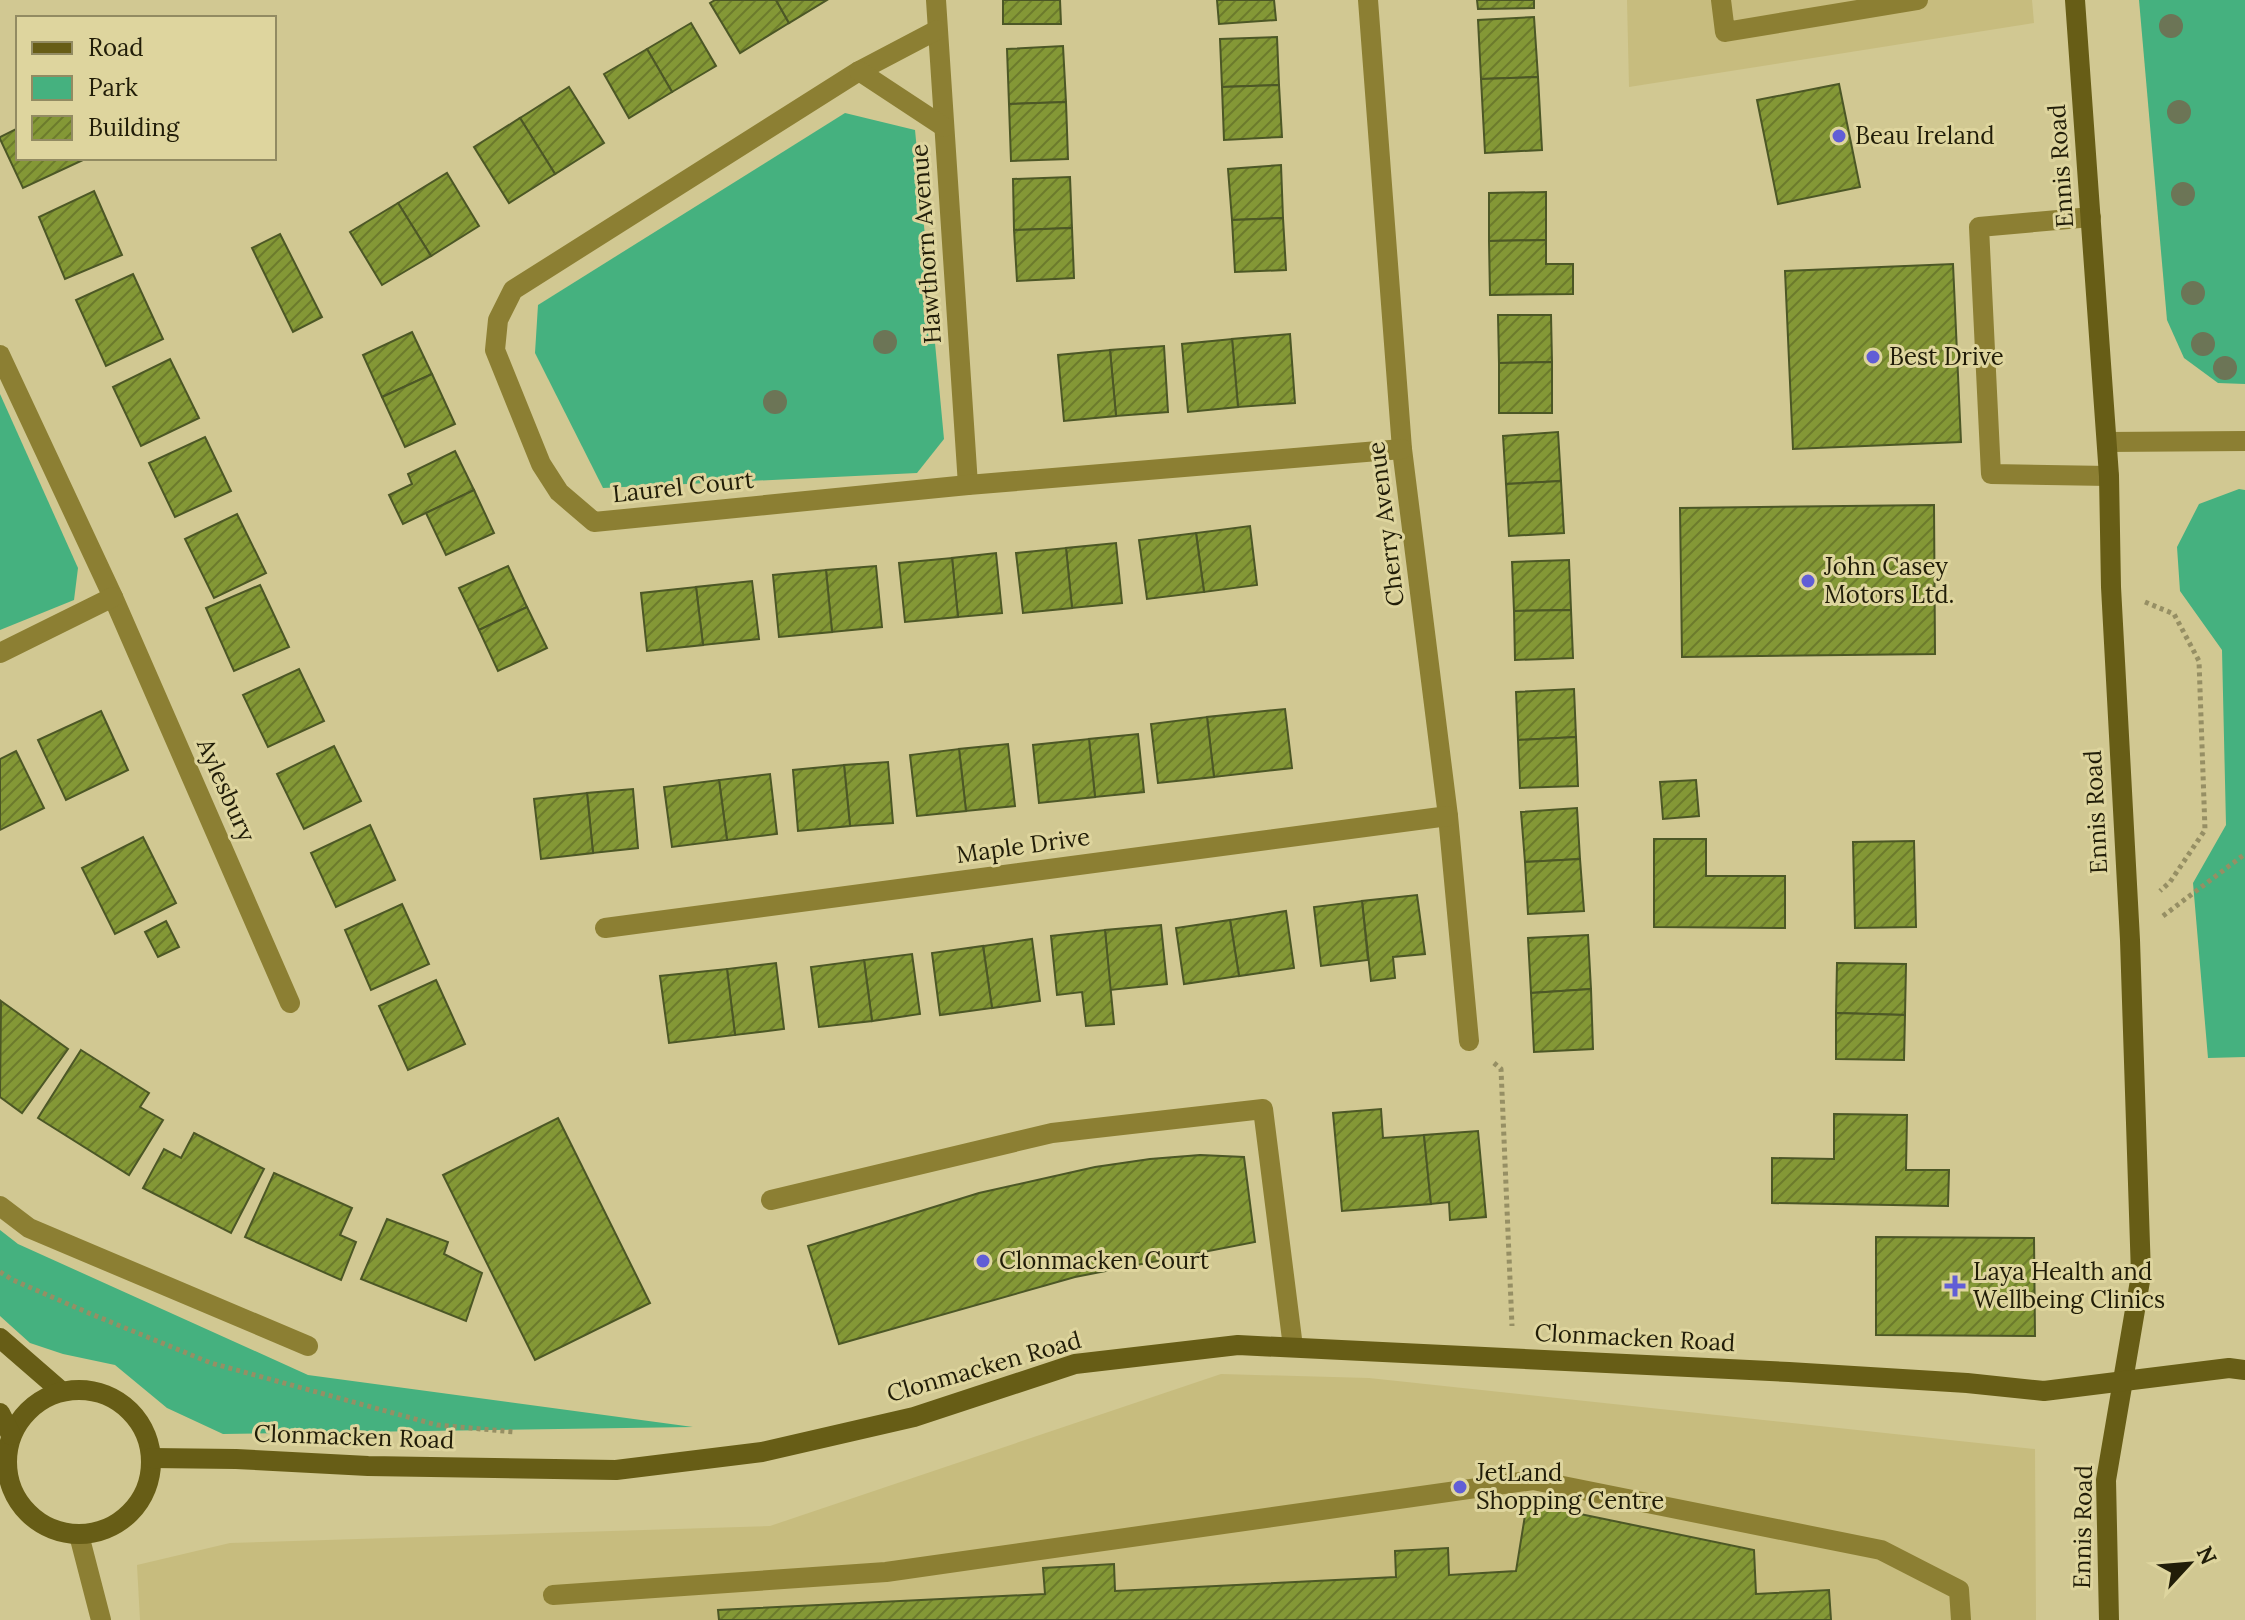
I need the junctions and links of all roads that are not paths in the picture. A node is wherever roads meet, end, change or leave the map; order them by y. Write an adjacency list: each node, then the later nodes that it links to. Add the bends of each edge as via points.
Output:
1 (936, 0): 6 (street, Hawthorn Avenue)
2 (1368, 0): 13 (street, Cherry Avenue)
3 (1721, 0): 5 (street, via 1725,32)
4 (2075, 0): 9 (street, Ennis Road)
5 (1910, 1)
6 (937, 30): 7 (street, Laurel Court); 8 (street, Hawthorn Avenue)
7 (859, 71): 8 (street); 15 (street, Laurel Court, via 513,290 498,320 495,350 541,464 559,492 594,522)
8 (944, 127): 15 (street, Hawthorn Avenue)
9 (2091, 217): 12 (street, Ennis Road); 14 (street, via 1979,227 1991,474)
10 (0, 355): 16 (street, Aylesbury)
11 (2245, 441): 12 (street)
12 (2107, 442): 14 (street, Ennis Road)
13 (1402, 449): 15 (street, Laurel Court); 18 (street, Cherry Avenue)
14 (2109, 476): 28 (street, Ennis Road, via 2141,1275)
15 (968, 485)
16 (113, 597): 17 (street); 20 (street, Aylesbury)
17 (0, 653)
18 (1448, 816): 19 (street, Maple Drive); 21 (street, Cherry Avenue)
19 (605, 928)
20 (290, 1003)
21 (1469, 1041)
22 (771, 1200): 26 (street, via 1052,1133 1263,1109)
23 (0, 1206): 25 (street, via 29,1228)
24 (0, 1338): 29 (street)
25 (308, 1346)
26 (1293, 1347): 28 (street, Clonmacken Road, via 1789,1372 2044,1391); 32 (street, Clonmacken Road, via 1238,1345 1075,1364 914,1417 762,1452 616,1470)
27 (2245, 1370): 28 (street, Clonmacken Road)
28 (2122, 1381): 38 (street, Ennis Road, via 2106,1480)
29 (61, 1391): 31 (street, via 31,1407); 32 (street, via 93,1390 122,1403 143,1427)
30 (0, 1413): 31 (street)
31 (11, 1435): 33 (street)
32 (151, 1458): 34 (street, via 140,1502 123,1520)
33 (3, 1463): 34 (street, via 11,1491 28,1514 51,1530)
34 (79, 1535): 36 (street)
35 (553, 1595): 37 (street, via 886,1572 1533,1480 1881,1550 1959,1590)
36 (101, 1620)
37 (1961, 1620)
38 (2109, 1620)

